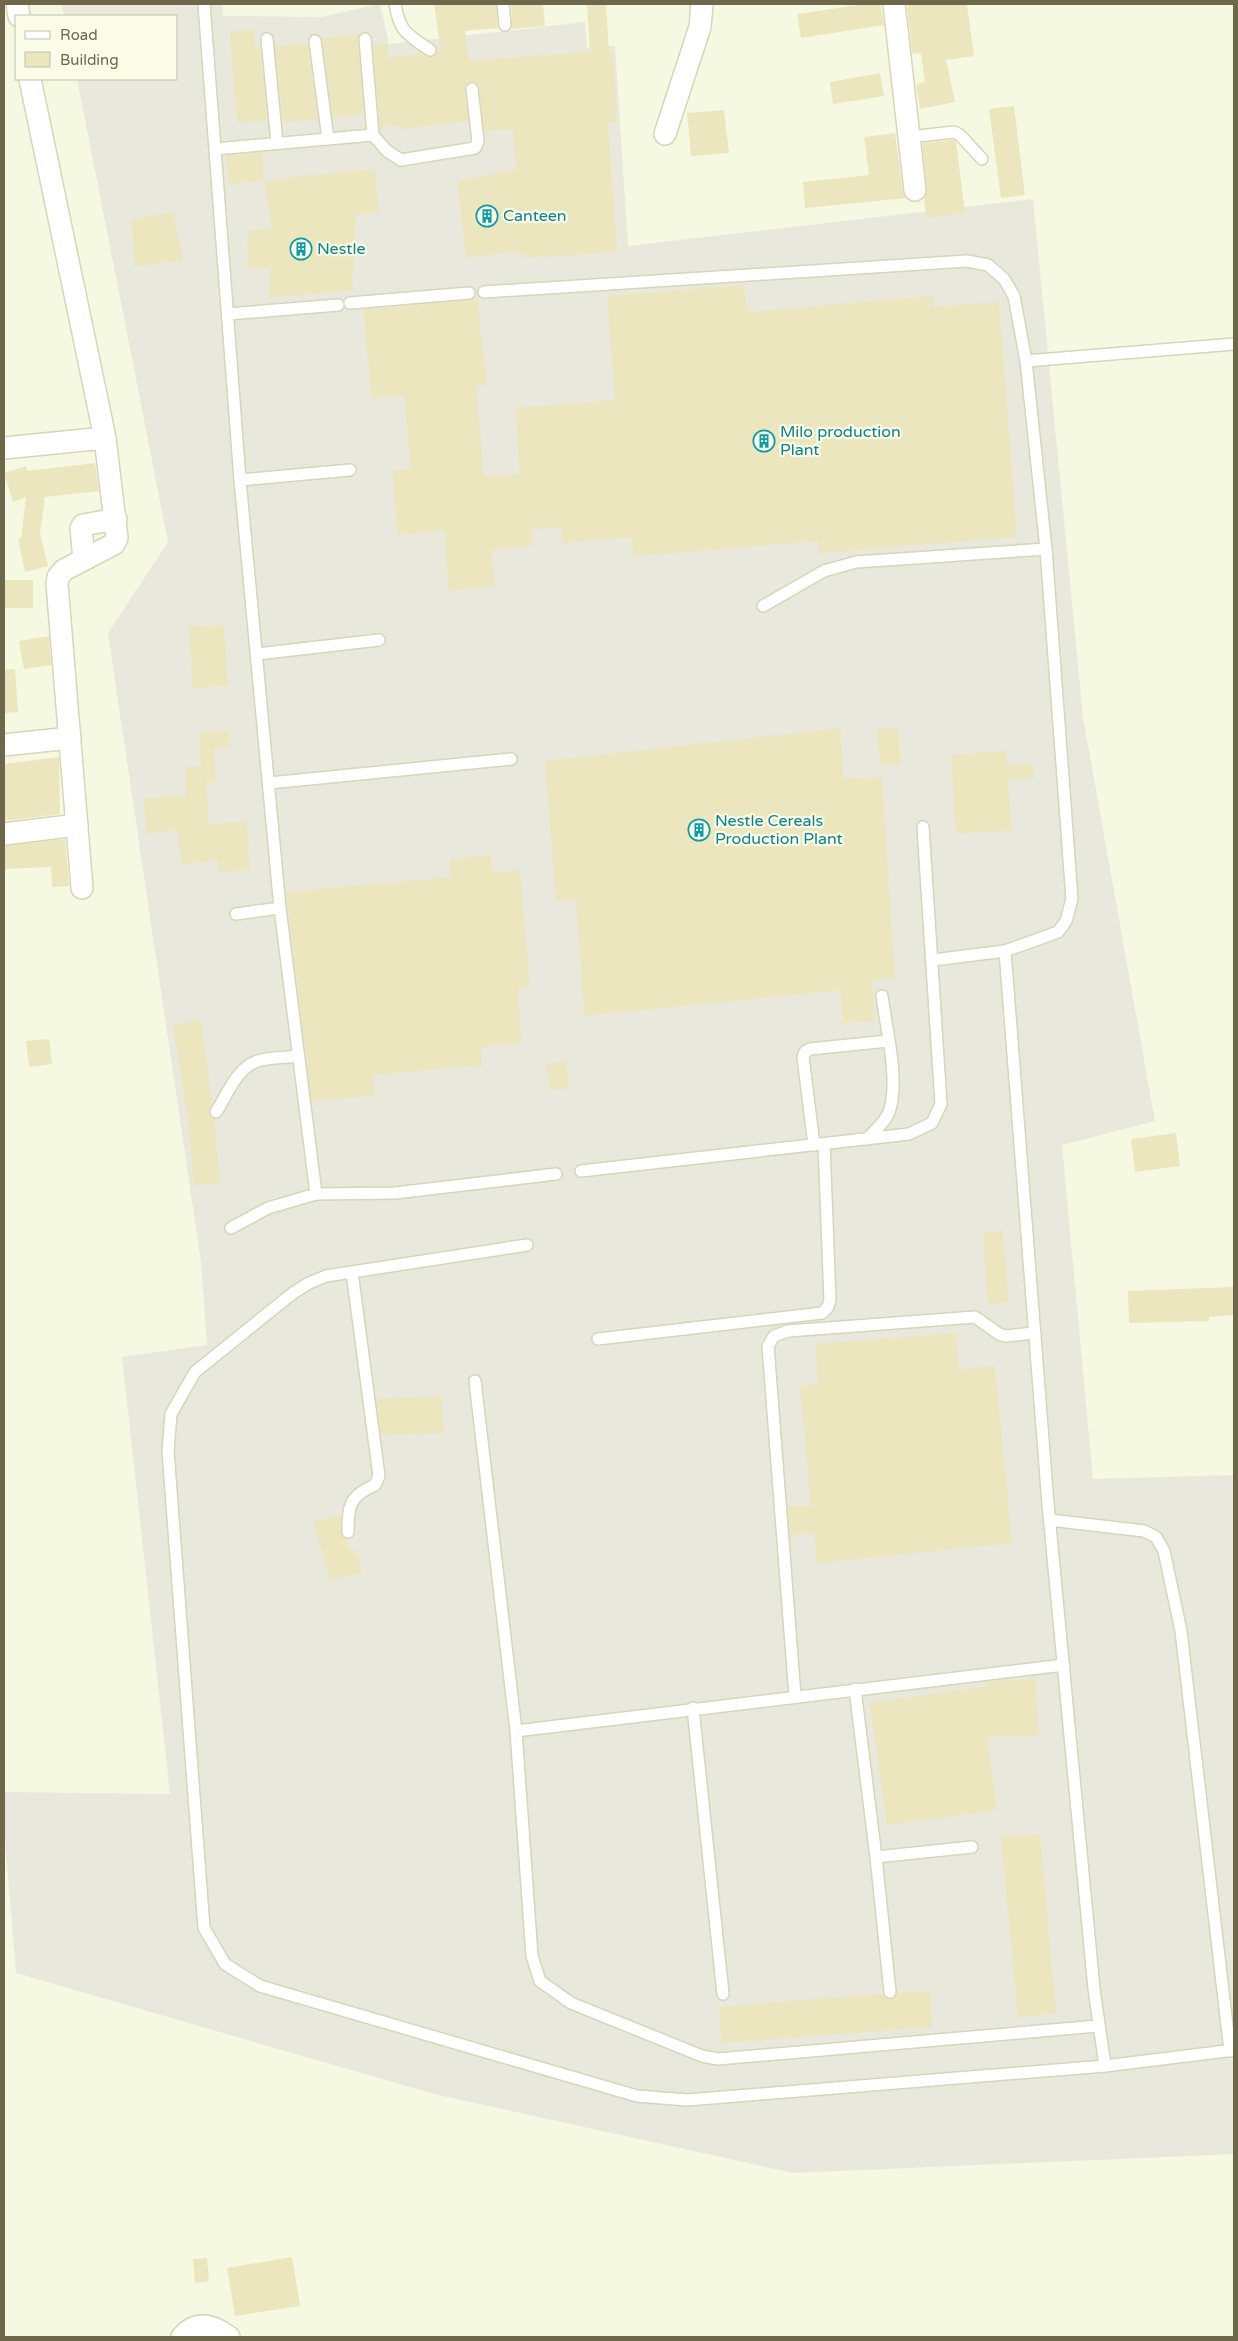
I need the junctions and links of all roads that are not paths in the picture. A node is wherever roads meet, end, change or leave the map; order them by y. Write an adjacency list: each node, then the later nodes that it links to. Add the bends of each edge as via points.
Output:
1 (204, 4): 18 (lane)
2 (395, 4): 10 (lane, via 398,23 403,30)
3 (503, 4): 6 (lane)
4 (702, 4): 13 (street, via 700,27)
5 (894, 4): 15 (street)
6 (505, 25)
7 (365, 39): 14 (lane)
8 (267, 40): 17 (lane)
9 (315, 41): 16 (lane)
10 (430, 50)
11 (30, 80): 28 (street)
12 (472, 89): 14 (lane, via 478,141 475,148 401,160)
13 (665, 134)
14 (373, 135): 16 (lane)
15 (909, 137): 19 (lane, via 954,132); 20 (street)
16 (328, 139): 17 (lane)
17 (277, 143): 18 (lane)
18 (215, 149): 25 (lane)
19 (982, 159)
20 (915, 190)
21 (484, 292): 27 (lane, via 967,261 988,265 1007,284 1014,296)
22 (469, 293): 23 (lane)
23 (350, 303)
24 (338, 305): 25 (lane)
25 (228, 314): 31 (lane)
26 (1234, 344): 27 (lane)
27 (1026, 361): 33 (lane)
28 (105, 438): 29 (street); 32 (street)
29 (4, 448)
30 (350, 470): 31 (lane)
31 (240, 480): 37 (lane)
32 (116, 519): 34 (street, via 117,538 114,544); 34 (street, via 83,525)
33 (1046, 549): 35 (lane, via 856,562 824,571); 48 (lane, via 1072,899 1066,921 1058,932)
34 (84, 559): 38 (street, via 64,570 57,584)
35 (763, 606)
36 (379, 640): 37 (lane)
37 (257, 654): 41 (lane)
38 (70, 738): 39 (street); 42 (street)
39 (4, 744)
40 (511, 759): 41 (lane)
41 (269, 783): 46 (lane)
42 (77, 825): 44 (street); 45 (street)
43 (923, 827): 49 (lane)
44 (4, 834)
45 (82, 888)
46 (280, 908): 47 (lane); 52 (lane)
47 (236, 914)
48 (1006, 951): 49 (lane); 62 (lane)
49 (933, 960): 54 (lane, via 941,1104 932,1123 909,1134)
50 (882, 996): 51 (lane)
51 (888, 1041): 54 (lane, via 892,1100 888,1114); 55 (lane, via 805,1052 803,1057)
52 (298, 1056): 53 (lane, via 256,1062 246,1068); 58 (lane)
53 (216, 1112)
54 (867, 1139): 55 (lane)
55 (819, 1144): 56 (lane); 63 (lane, via 830,1300 822,1313)
56 (581, 1171)
57 (556, 1174): 58 (lane, via 395,1193)
58 (316, 1194): 59 (lane, via 268,1208)
59 (231, 1228)
60 (527, 1244): 61 (lane)
61 (352, 1272): 66 (lane, via 379,1476 375,1485 354,1498 348,1510); 78 (lane, via 309,1282 293,1293 195,1372 171,1414 168,1451 204,1928 225,1964 260,1986 637,2096 687,2100)
62 (1035, 1333): 65 (lane); 69 (lane, via 1005,1336 975,1317 788,1331 774,1336 768,1346)
63 (598, 1339)
64 (475, 1381): 71 (lane)
65 (1050, 1520): 67 (lane); 77 (lane, via 1144,1531 1156,1537 1164,1551 1181,1630)
66 (348, 1532)
67 (1064, 1665): 68 (lane); 76 (lane)
68 (855, 1689): 69 (lane); 73 (lane)
69 (795, 1696): 70 (lane)
70 (693, 1708): 71 (lane); 75 (lane)
71 (516, 1730): 76 (lane, via 532,1956 540,1981 570,2003 702,2056 718,2059)
72 (972, 1847): 73 (lane)
73 (876, 1857): 74 (lane)
74 (890, 1992)
75 (723, 1994)
76 (1098, 2026): 78 (lane)
77 (1232, 2051): 78 (lane)
78 (1105, 2066)
79 (182, 2337): 80 (street, via 192,2329 208,2325)
80 (229, 2337)

